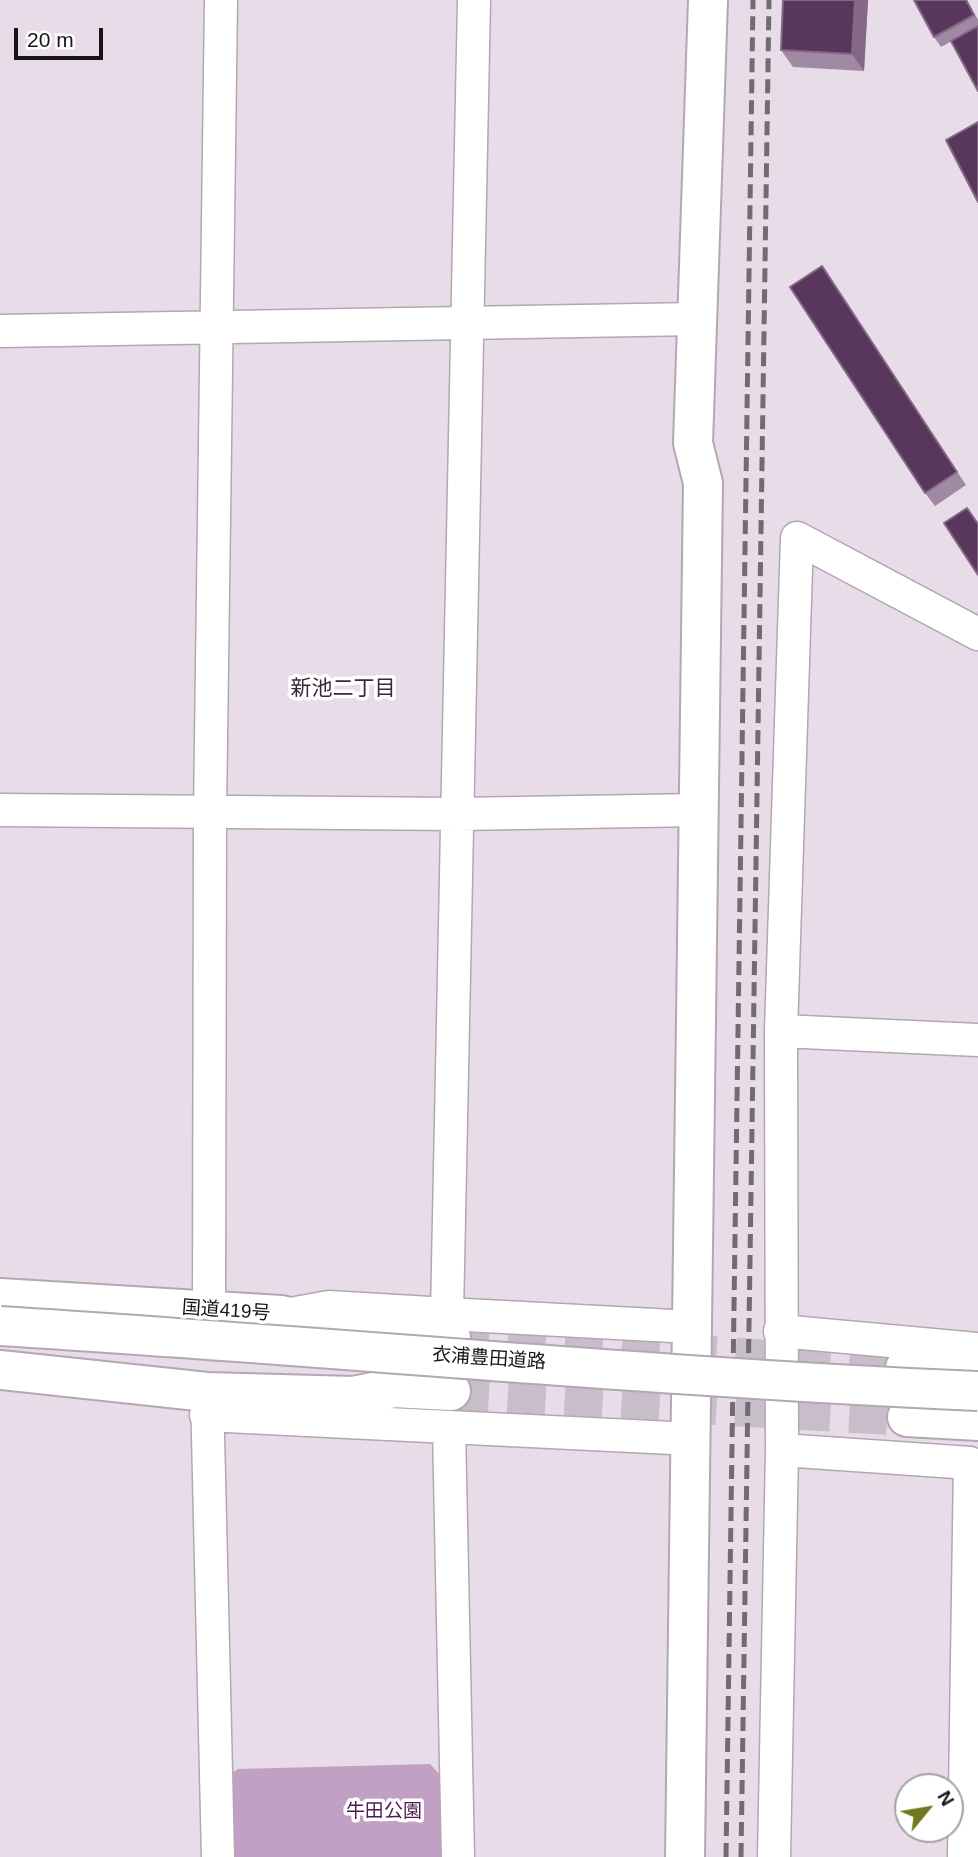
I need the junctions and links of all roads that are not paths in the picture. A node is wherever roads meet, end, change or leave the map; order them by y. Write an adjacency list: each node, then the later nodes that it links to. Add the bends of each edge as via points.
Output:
1 (221, 0): 6 (street)
2 (474, 0): 5 (street)
3 (708, 0): 4 (main road)
4 (696, 318): 5 (street); 10 (main road, via 693,443 703,483)
5 (468, 324): 6 (street); 12 (street)
6 (216, 329): 7 (street); 11 (street)
7 (0, 331)
8 (978, 634): 13 (street, via 797,538)
9 (0, 810): 11 (street)
10 (700, 810): 12 (street); 19 (main road)
11 (210, 813): 12 (street); 16 (street)
12 (459, 814): 18 (street)
13 (781, 1031): 14 (street); 20 (street)
14 (978, 1040)
15 (0, 1298): 16 (main road, 国道419号)
16 (209, 1310): 18 (main road, 国道419号, via 281,1315 354,1331); 28 (main road)
17 (0, 1326): 27 (main road, 衣浦豊田道路, bridge)
18 (449, 1326): 19 (street)
19 (692, 1327): 33 (main road)
20 (780, 1331): 21 (street); 34 (street)
21 (978, 1349)
22 (0, 1352): 29 (main road, 衣浦豊田道路)
23 (905, 1368): 25 (main road)
24 (0, 1370): 28 (main road)
25 (978, 1372)
26 (451, 1391): 28 (main road, via 394,1388 354,1396)
27 (978, 1391)
28 (207, 1404): 32 (street); 36 (street)
29 (978, 1412)
30 (907, 1417): 31 (main road)
31 (978, 1421)
32 (449, 1429): 33 (street); 37 (street)
33 (692, 1439): 38 (main road)
34 (782, 1450): 35 (street); 39 (street)
35 (974, 1461): 40 (street)
36 (218, 1857)
37 (458, 1857)
38 (685, 1857)
39 (774, 1857)
40 (964, 1857)

